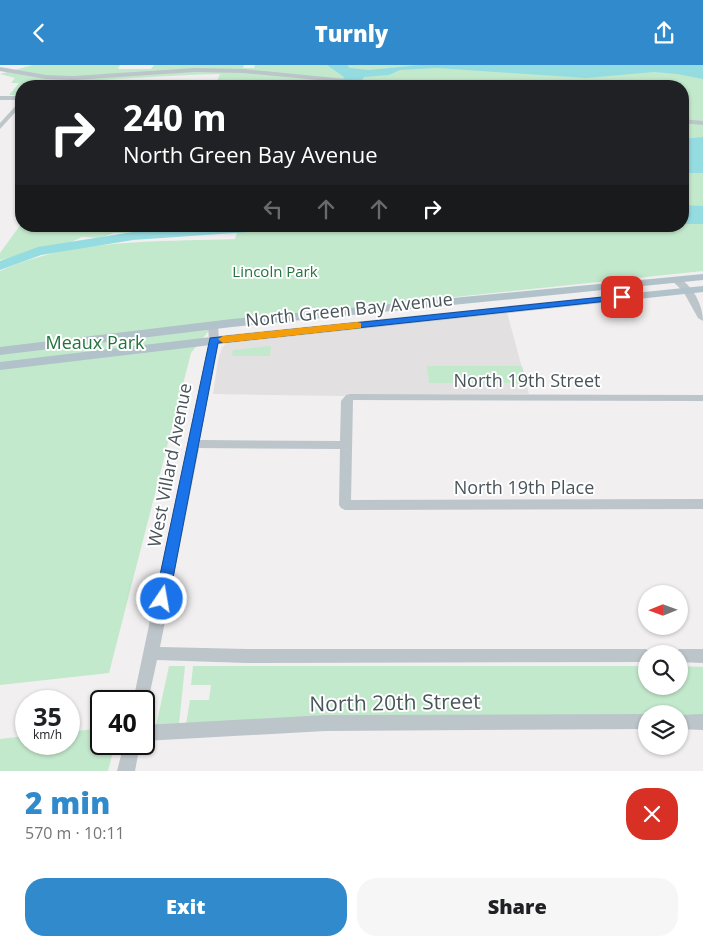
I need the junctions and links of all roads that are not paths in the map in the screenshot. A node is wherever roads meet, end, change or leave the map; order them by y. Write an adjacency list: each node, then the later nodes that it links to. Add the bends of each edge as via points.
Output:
1 (0, 69): 2 (street, via 44,79 210,70)
2 (337, 80)
3 (0, 98): 4 (street)
4 (15, 98)
5 (15, 109): 8 (street)
6 (689, 122): 7 (street)
7 (703, 123)
8 (0, 127)
9 (703, 277): 10 (main road, North Green Bay Avenue)
10 (676, 279): 12 (street); 14 (main road, North Green Bay Avenue)
11 (703, 289): 12 (main road, North Green Bay Avenue)
12 (687, 290): 13 (street); 15 (main road, North Green Bay Avenue)
13 (703, 318)
14 (213, 325): 15 (street, West Villard Avenue); 16 (main road, North Green Bay Avenue)
15 (214, 341): 17 (main road, North Green Bay Avenue); 19 (street, West Villard Avenue)
16 (0, 351)
17 (0, 367)
18 (703, 398): 20 (street, North 19th Street, via 350,397 346,401)
19 (194, 444): 20 (street); 22 (street, West Villard Avenue)
20 (346, 445): 21 (street, North 19th Place, via 345,505)
21 (703, 504)
22 (151, 653): 23 (street); 26 (street, West Villard Avenue)
23 (638, 657)
24 (688, 657): 25 (street)
25 (703, 657)
26 (143, 690)
27 (638, 722): 30 (street, North 20th Street, via 325,723)
28 (688, 722): 29 (street)
29 (703, 722)
30 (155, 732)
31 (130, 755): 32 (street)
32 (126, 771)

